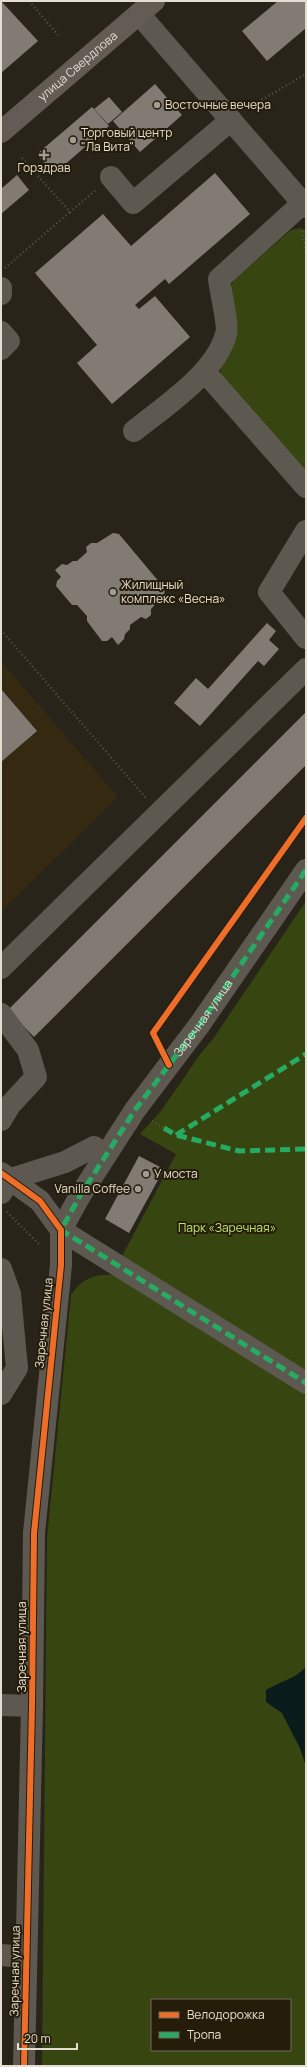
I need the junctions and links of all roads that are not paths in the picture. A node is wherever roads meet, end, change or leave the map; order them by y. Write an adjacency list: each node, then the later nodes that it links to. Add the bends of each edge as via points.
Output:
1 (147, 7): 2 (street); 3 (main road, улица Свердлова)
2 (231, 120): 4 (street, via 133,203); 5 (street)
3 (1, 132)
4 (111, 177)
5 (304, 205): 10 (street, via 218,279 227,333 216,357)
6 (1, 288): 7 (street)
7 (1, 294)
8 (1, 332): 9 (street, via 9,342)
9 (1, 349)
10 (205, 372): 11 (street); 12 (street)
11 (134, 431)
12 (306, 487)
13 (306, 531): 14 (street, via 269,592)
14 (306, 638)
15 (306, 669): 17 (street)
16 (306, 870): 22 (street, Заречная улица, via 200,1024 135,1110)
17 (1, 968)
18 (1, 1014): 19 (street, via 28,1050 36,1077)
19 (4, 1108)
20 (94, 1147): 21 (street, via 65,1162)
21 (4, 1182): 22 (street, via 40,1201)
22 (61, 1230): 24 (street); 27 (street, Заречная улица, via 61,1265 34,1533)
23 (1, 1269): 25 (street, via 10,1294 17,1368)
24 (306, 1383)
25 (1, 1394)
26 (1, 1705): 27 (street)
27 (32, 1706): 29 (street, Заречная улица)
28 (1, 1956): 29 (street)
29 (26, 1957): 30 (street, Заречная улица)
30 (24, 2066)

